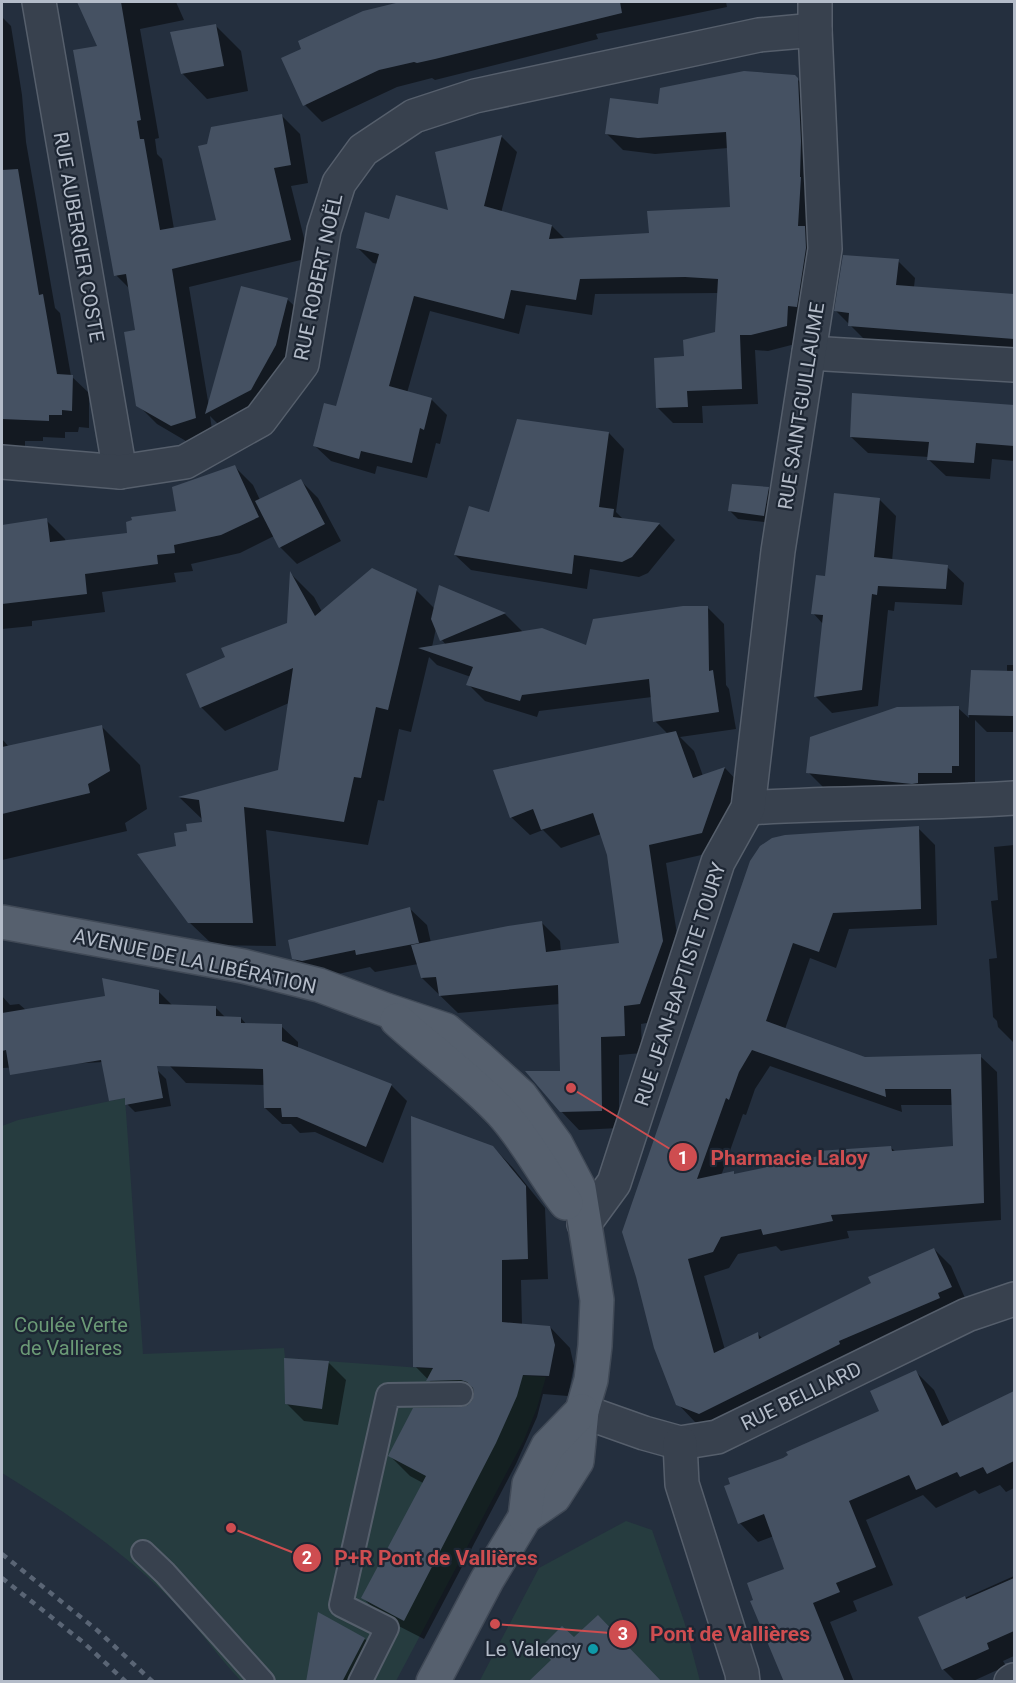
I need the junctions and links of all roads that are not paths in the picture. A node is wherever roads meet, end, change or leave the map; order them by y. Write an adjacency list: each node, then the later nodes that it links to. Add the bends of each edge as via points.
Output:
1 (39, 2): 6 (street, RUE AUBERGIER COSTE)
2 (815, 16): 3 (street, RUE SAINT-GUILLAUME, via 825,249); 6 (street, RUE ROBERT NOËL, via 759,35 487,93 414,116 363,150 339,183 324,230 302,364 260,420 185,462)
3 (809, 353): 4 (street); 8 (street, RUE SAINT-GUILLAUME, via 781,535)
4 (1014, 365)
5 (2, 462): 6 (street, RUE ROBERT NOËL)
6 (120, 472)
7 (1014, 798): 8 (street)
8 (748, 808): 10 (street, RUE JEAN-BAPTISTE TOURY, via 718,862 614,1183)
9 (2, 922): 10 (main road, AVENUE DE LA LIBÉRATION, via 243,966 319,985 386,1010 502,1113)
10 (584, 1224): 13 (main road, AVENUE DE LA LIBÉRATION, via 597,1300 591,1380)
11 (1014, 1299): 14 (street, RUE BELLIARD, via 967,1315 717,1437)
12 (461, 1394): 17 (lane, via 388,1395 342,1605 387,1628)
13 (582, 1411): 14 (street, RUE BELLIARD); 18 (main road, AVENUE DE LA LIBÉRATION, via 548,1446 529,1484 525,1517)
14 (680, 1443): 19 (street, via 682,1484)
15 (143, 1552): 16 (lane)
16 (263, 1682)
17 (360, 1682)
18 (433, 1682)
19 (743, 1682)

